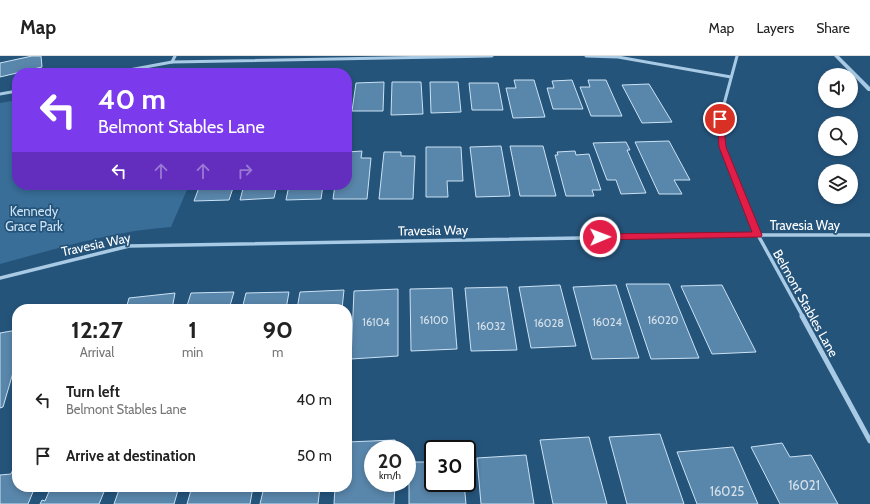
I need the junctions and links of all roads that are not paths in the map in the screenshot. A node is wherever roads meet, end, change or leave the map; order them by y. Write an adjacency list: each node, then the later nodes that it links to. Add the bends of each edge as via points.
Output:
1 (175, 56): 6 (street)
2 (492, 56): 6 (street)
3 (586, 56): 8 (street, via 618,57)
4 (737, 56): 8 (street, Belmont Stables Lane)
5 (836, 56): 9 (street)
6 (172, 62): 7 (street)
7 (140, 68)
8 (731, 77): 12 (street, Belmont Stables Lane, via 720,119 723,147)
9 (870, 90)
10 (12, 92): 11 (street)
11 (0, 94)
12 (758, 235): 13 (street, Travesia Way); 14 (street, Travesia Way, via 129,246); 15 (street, Belmont Stables Lane)
13 (870, 235)
14 (0, 278)
15 (870, 441)

